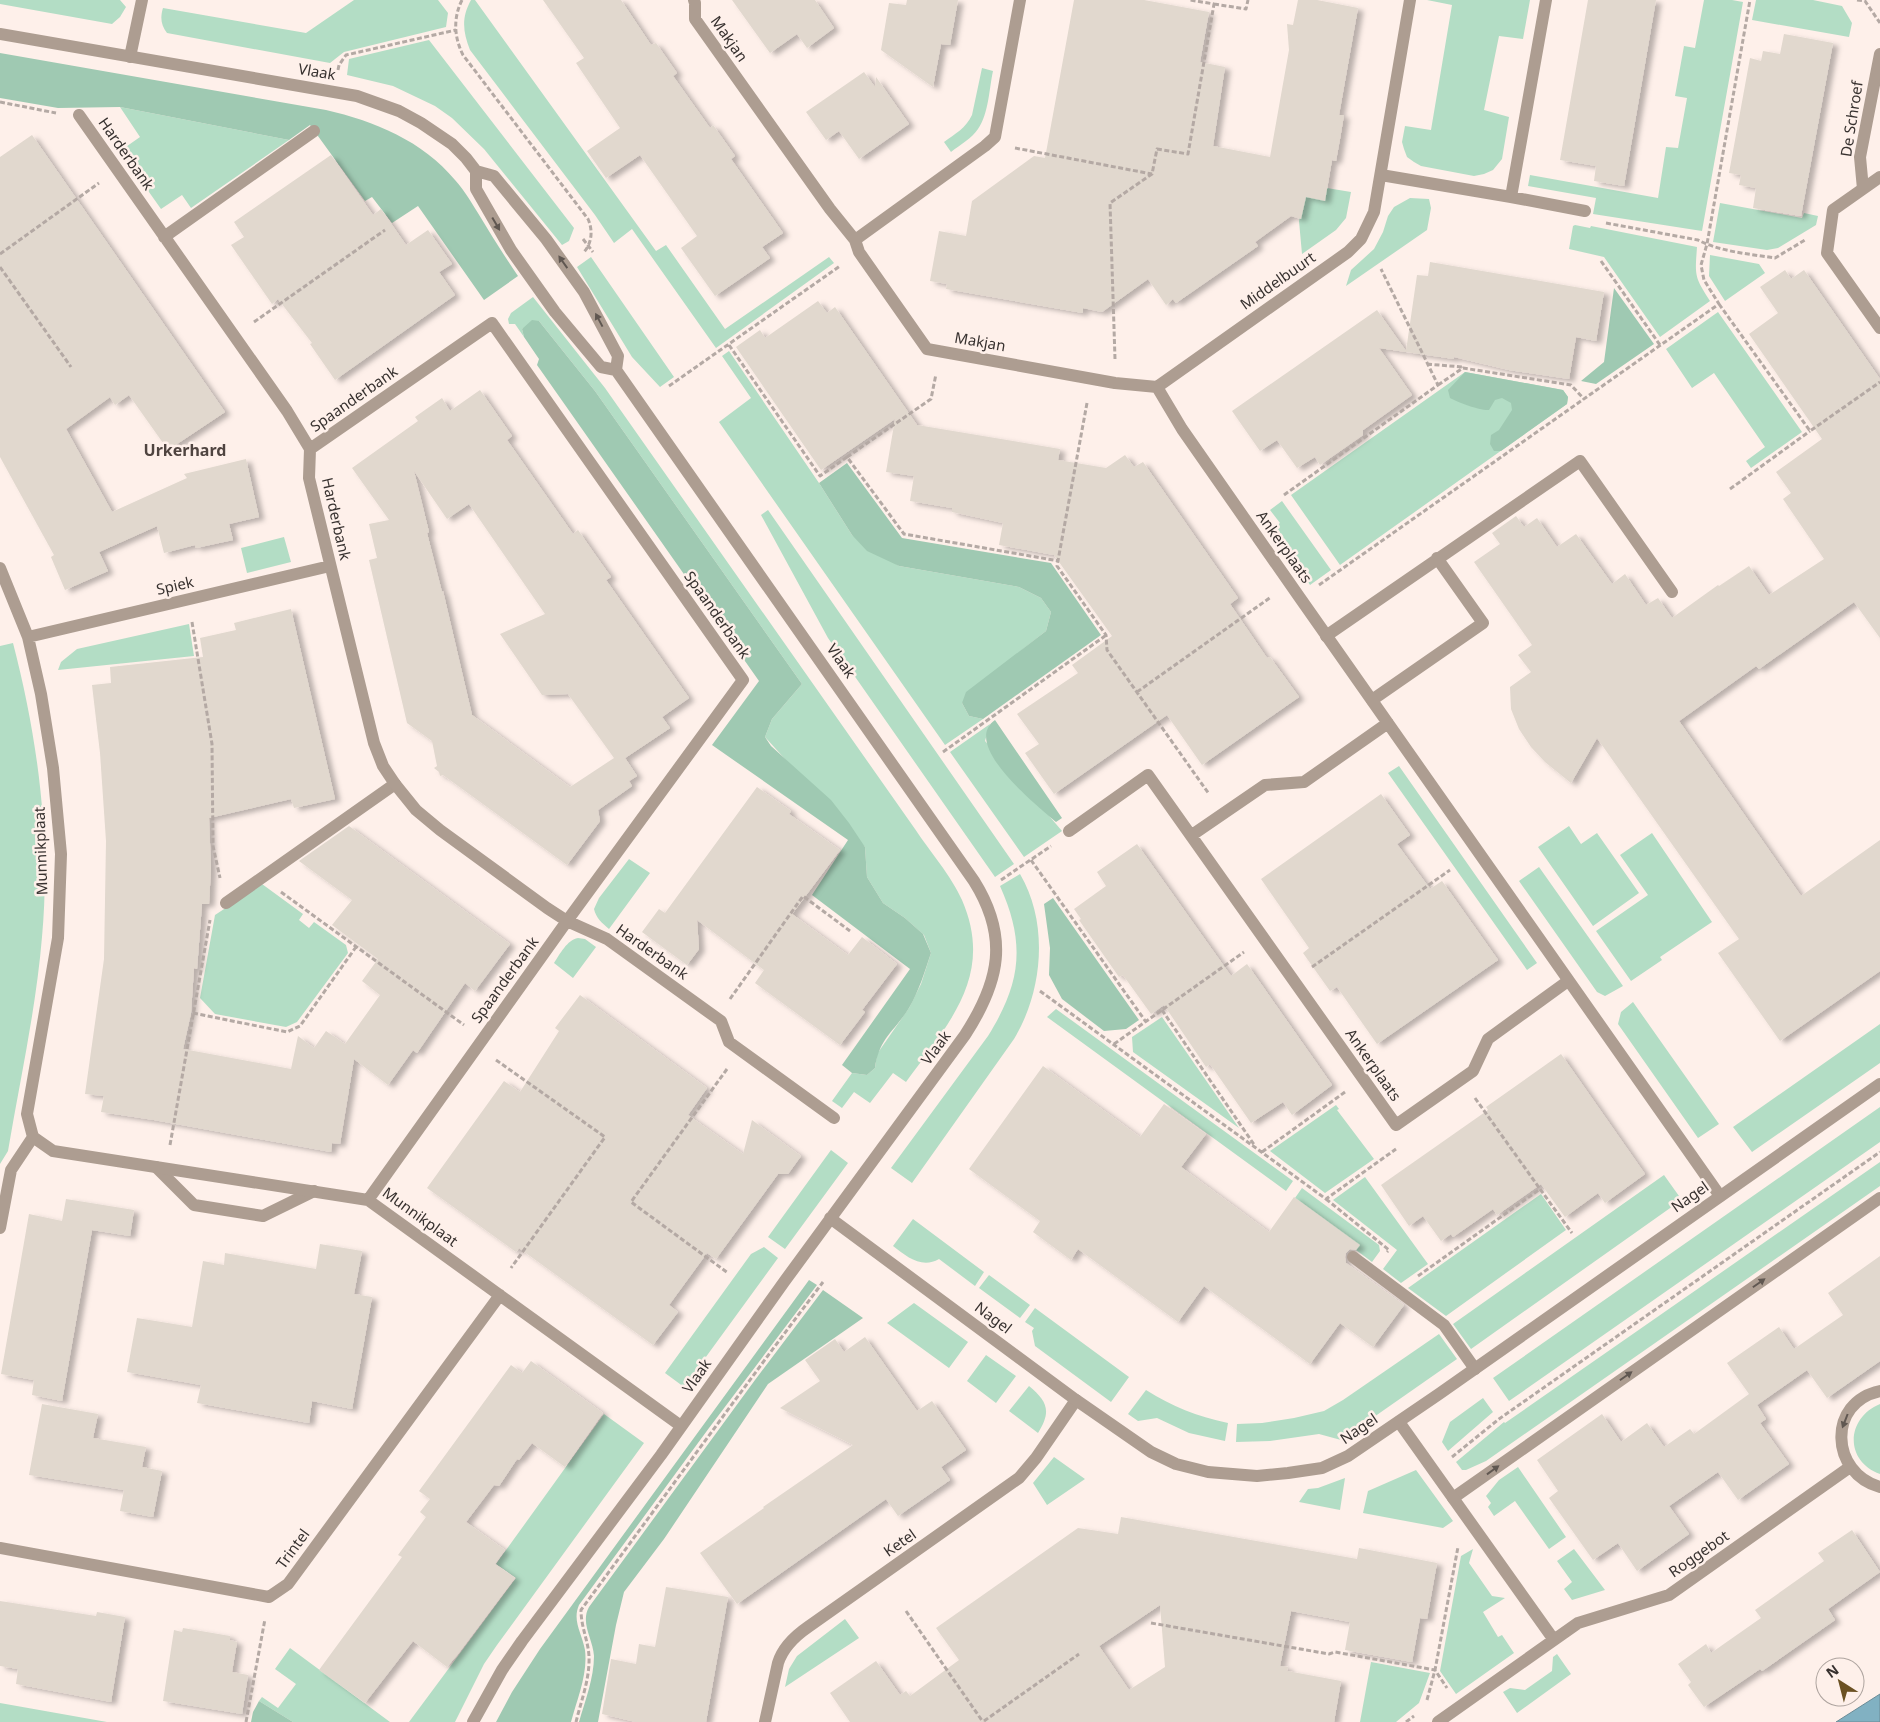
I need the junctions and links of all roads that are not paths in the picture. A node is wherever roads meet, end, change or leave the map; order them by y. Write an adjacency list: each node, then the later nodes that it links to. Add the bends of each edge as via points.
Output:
1 (142, 0): 8 (street)
2 (694, 0): 18 (street, Makjan, via 695,19)
3 (1020, 0): 18 (street, via 995,137)
4 (1410, 0): 12 (street, Middelbuurt)
5 (1546, 0): 15 (street)
6 (0, 34): 8 (street, Vlaak)
7 (1880, 54): 14 (street, De Schroef, via 1860,157)
8 (130, 56): 11 (street, Vlaak, via 376,101 439,134)
9 (79, 115): 17 (street, Harderbank)
10 (314, 131): 17 (street)
11 (476, 171): 20 (street, Vlaak, one-way to 20, via 476,189 511,250 555,312 601,367); 20 (street, Vlaak, one-way to 11, via 618,356 579,285 494,176)
12 (1381, 175): 15 (street); 21 (street, Middelbuurt, via 1370,222 1355,246)
13 (1880, 177): 14 (street)
14 (1863, 189): 19 (street, via 1833,210 1827,253)
15 (1511, 197): 16 (street)
16 (1585, 211)
17 (164, 237): 22 (street, Harderbank, via 288,412)
18 (855, 240): 21 (street, Makjan, via 858,252 927,349)
19 (1880, 328)
20 (616, 370): 45 (street, Vlaak, via 982,893 995,925 994,974 977,1018)
21 (1157, 388): 27 (street, Ankerplaats)
22 (310, 449): 24 (street, Harderbank, via 310,478); 35 (street, Spaanderbank, via 492,323 743,680)
23 (1437, 558): 26 (street, via 1580,461); 27 (street); 29 (street, via 1483,623)
24 (330, 566): 28 (street, Spiek); 31 (street, Harderbank, via 374,742 383,766)
25 (0, 568): 28 (street, Munnikplaat)
26 (1672, 592)
27 (1326, 636): 29 (street, Ankerplaats)
28 (28, 637): 39 (street, Munnikplaat, via 53,768 60,854 58,938 27,1114)
29 (1372, 700): 30 (street, Ankerplaats)
30 (1388, 723): 33 (street, via 1304,782 1265,785); 36 (street, Ankerplaats)
31 (395, 784): 34 (street); 35 (street, Harderbank, via 416,810 440,830)
32 (1069, 831): 33 (street, Ankerplaats, via 1148,775)
33 (1192, 836): 36 (street, Ankerplaats, via 1396,1125 1473,1071 1488,1039)
34 (226, 903)
35 (567, 921): 38 (street, Harderbank, via 607,939 721,1021 729,1042); 44 (street, Spaanderbank)
36 (1568, 981): 42 (street, Ankerplaats)
37 (1880, 1084): 42 (street, Nagel)
38 (834, 1118)
39 (33, 1137): 40 (street, Munnikplaat, via 53,1151); 46 (street, via 11,1170)
40 (161, 1168): 41 (street, Munnikplaat); 41 (street, via 194,1205 262,1216)
41 (314, 1191): 44 (street, Munnikplaat)
42 (1720, 1196): 49 (street, Nagel)
43 (1880, 1198): 56 (street, one-way to 43)
44 (368, 1200): 48 (street, Munnikplaat)
45 (830, 1218): 51 (street, Nagel); 53 (street, Vlaak)
46 (0, 1228)
47 (1353, 1257): 49 (street, via 1444,1325)
48 (500, 1295): 53 (street, Munnikplaat); 57 (street, Trintel, via 288,1584 269,1597)
49 (1475, 1369): 52 (street, Nagel)
50 (1880, 1391): 54 (street, one-way to 54, via 1861,1400 1845,1419 1841,1444)
51 (1076, 1400): 52 (street, Nagel, via 1127,1436 1176,1464 1241,1476 1288,1474 1322,1468 1336,1463); 60 (street, Ketel, via 1019,1478 791,1641 780,1655)
52 (1399, 1422): 56 (street)
53 (681, 1426): 59 (street, Vlaak, via 522,1641)
54 (1850, 1467): 55 (street, via 1860,1478); 58 (street, Roggebot, via 1669,1595 1578,1623)
55 (1880, 1487)
56 (1453, 1498): 58 (street)
57 (0, 1548)
58 (1554, 1640): 61 (street, Roggebot)
59 (473, 1722)
60 (766, 1722)
61 (1438, 1722)

